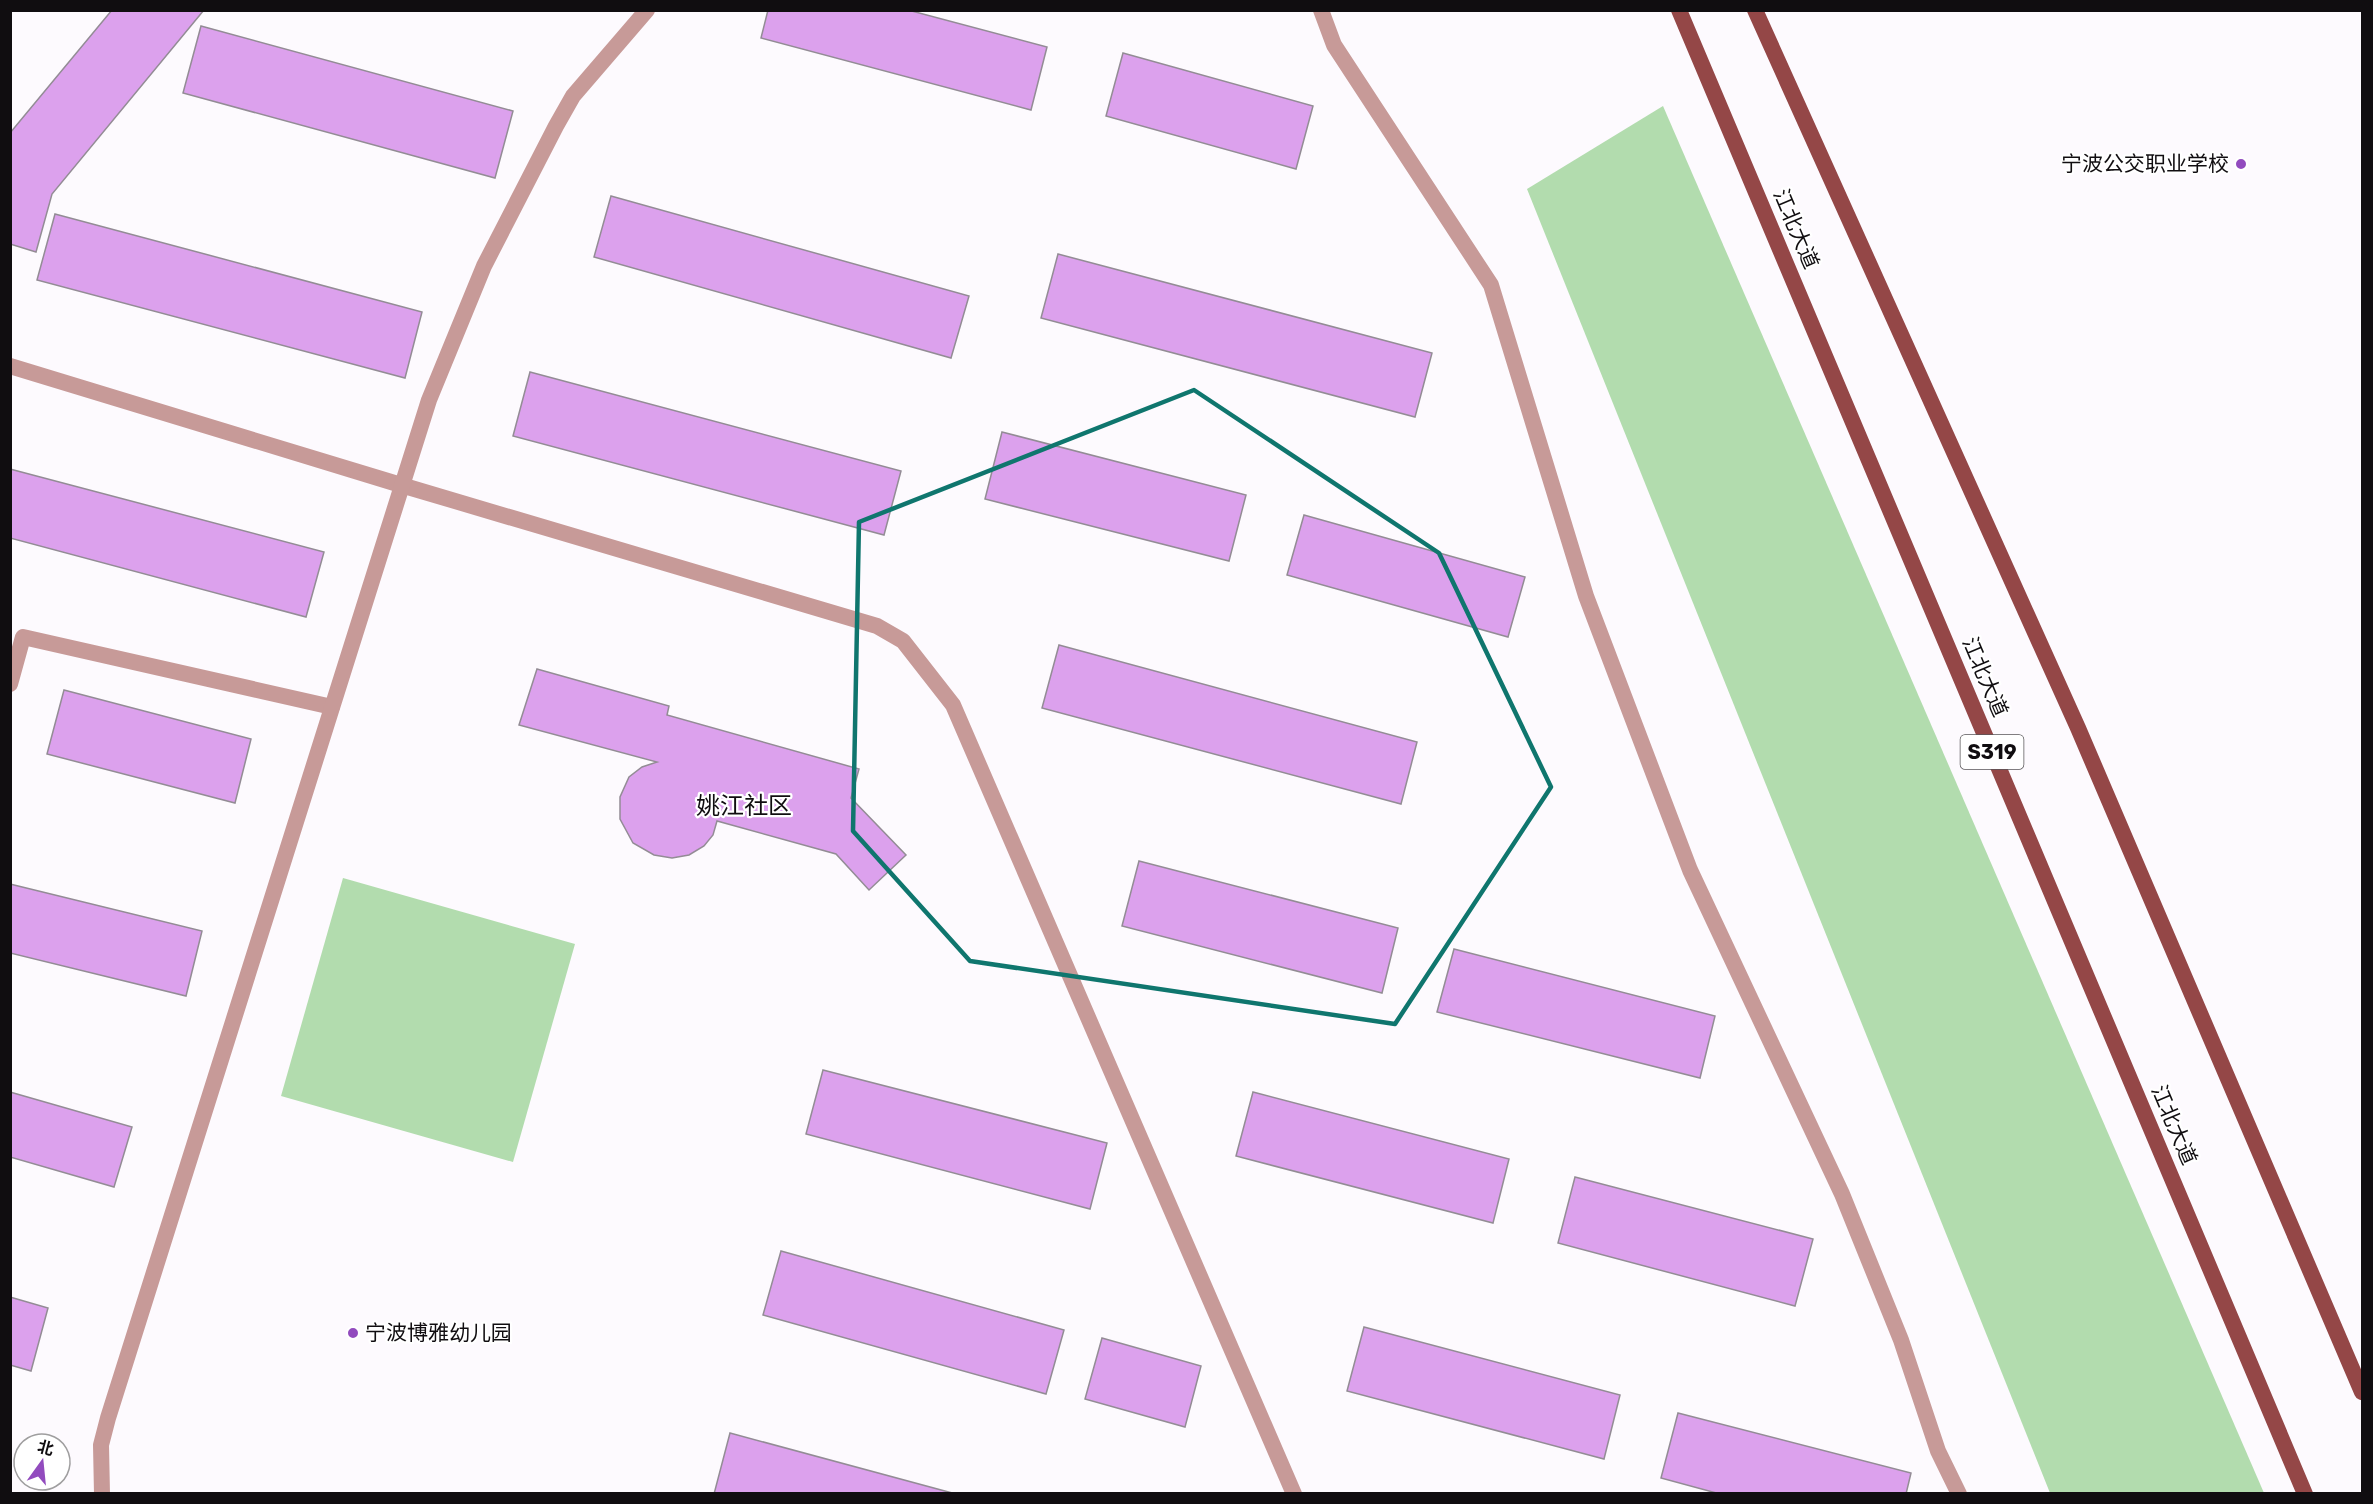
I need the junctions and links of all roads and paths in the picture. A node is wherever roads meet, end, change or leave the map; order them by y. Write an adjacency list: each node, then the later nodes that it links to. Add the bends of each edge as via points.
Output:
1 (647, 10): 6 (lane, via 573,96 556,126 484,266 429,400)
2 (1321, 10): 12 (lane, via 1334,45 1491,285 1586,596 1690,870 1842,1194 1900,1340 1938,1450)
3 (1679, 10): 13 (main road, 江北大道 / S319)
4 (1755, 10): 9 (main road, via 2078,728)
5 (10, 366): 6 (lane)
6 (401, 485): 8 (lane); 11 (lane, via 877,626 903,641 953,705)
7 (10, 684): 8 (lane, via 23,637)
8 (332, 707): 10 (lane, via 108,1418 101,1444)
9 (2362, 1392)
10 (102, 1494)
11 (1294, 1494)
12 (1959, 1494)
13 (2305, 1494)

